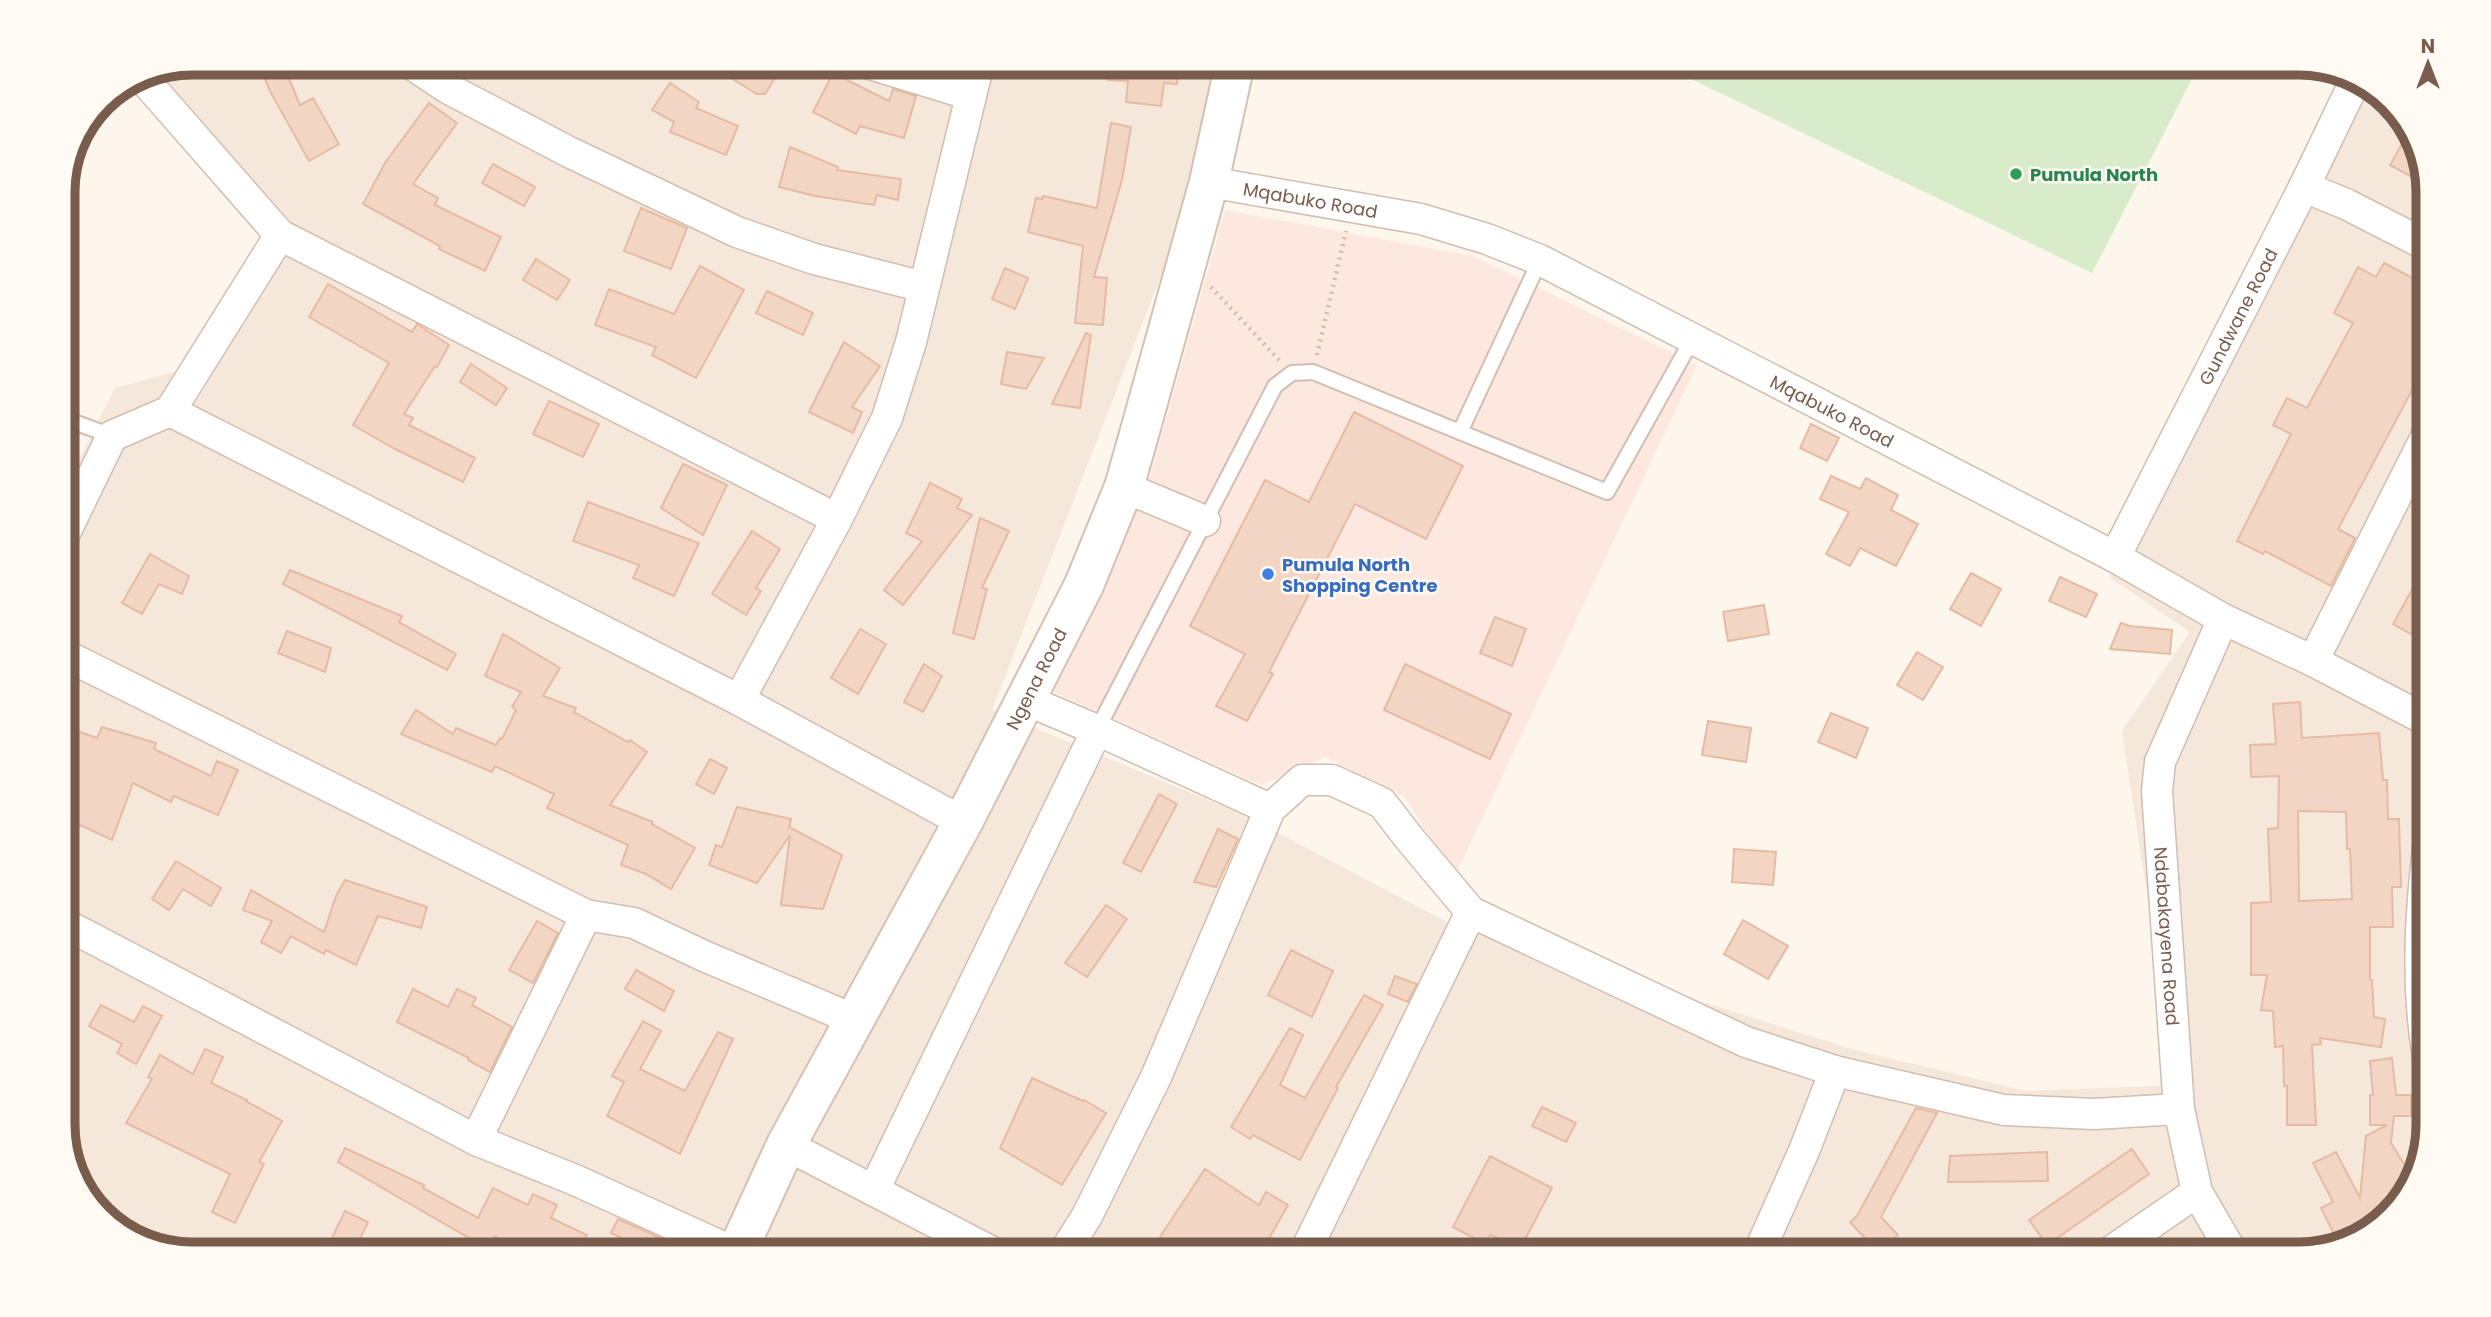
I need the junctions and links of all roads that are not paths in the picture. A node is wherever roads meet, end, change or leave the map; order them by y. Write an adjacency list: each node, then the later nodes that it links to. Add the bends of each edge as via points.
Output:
1 (428, 75): 13 (street, via 569,152 737,232 814,259)
2 (905, 75): 7 (street)
3 (976, 75): 7 (street)
4 (1232, 75): 8 (street, Ngena Road)
5 (148, 84): 10 (street)
6 (2352, 88): 9 (street, Gundwane Road)
7 (971, 96): 13 (street)
8 (1209, 182): 12 (street, Mqabuko Road, via 1421,219); 20 (street, Ngena Road)
9 (2304, 187): 11 (street); 24 (street, Gundwane Road)
10 (280, 235): 15 (street); 22 (street)
11 (2416, 240)
12 (1540, 260): 14 (street, Mqabuko Road); 17 (lane)
13 (924, 287): 22 (street, via 887,418)
14 (1693, 338): 17 (lane, via 1607,492); 24 (street, Mqabuko Road)
15 (170, 411): 18 (street); 28 (street)
16 (75, 422): 18 (lane)
17 (1460, 432): 23 (lane, via 1313,372 1292,373 1275,386)
18 (112, 436): 21 (street)
19 (2416, 477): 27 (street)
20 (1124, 487): 23 (street); 29 (street, Ngena Road, via 1084,585)
21 (75, 512)
22 (837, 519): 28 (street)
23 (1205, 521): 31 (lane)
24 (2115, 557): 25 (street, Mqabuko Road)
25 (2223, 618): 27 (street, Mqabuko Road); 39 (street, Ndabakayena Road, via 2160,762 2157,791)
26 (75, 660): 35 (street)
27 (2313, 660): 30 (street, Mqabuko Road)
28 (739, 700): 33 (street)
29 (1026, 700): 31 (street); 33 (street, Ngena Road)
30 (2416, 715)
31 (1097, 730): 32 (street); 42 (street)
32 (1270, 809): 34 (street, via 1302,780 1332,780 1382,803); 47 (street, via 1156,1077)
33 (963, 822): 37 (street, Ngena Road)
34 (1471, 912): 38 (street, via 1746,1042); 48 (street)
35 (586, 915): 37 (street, via 634,923); 40 (street)
36 (75, 929): 40 (street)
37 (855, 1020): 41 (street, Ngena Road)
38 (1835, 1072): 39 (street, via 2004,1110 2094,1114); 49 (street)
39 (2179, 1109): 43 (street, Ndabakayena Road)
40 (476, 1140): 44 (street)
41 (786, 1145): 42 (street); 45 (street, Ngena Road)
42 (874, 1190): 46 (street)
43 (2197, 1192): 50 (street); 51 (street, Ndabakayena Road)
44 (710, 1242)
45 (742, 1242)
46 (973, 1242)
47 (1071, 1242)
48 (1310, 1242)
49 (1763, 1242)
50 (2124, 1242)
51 (2226, 1242)

